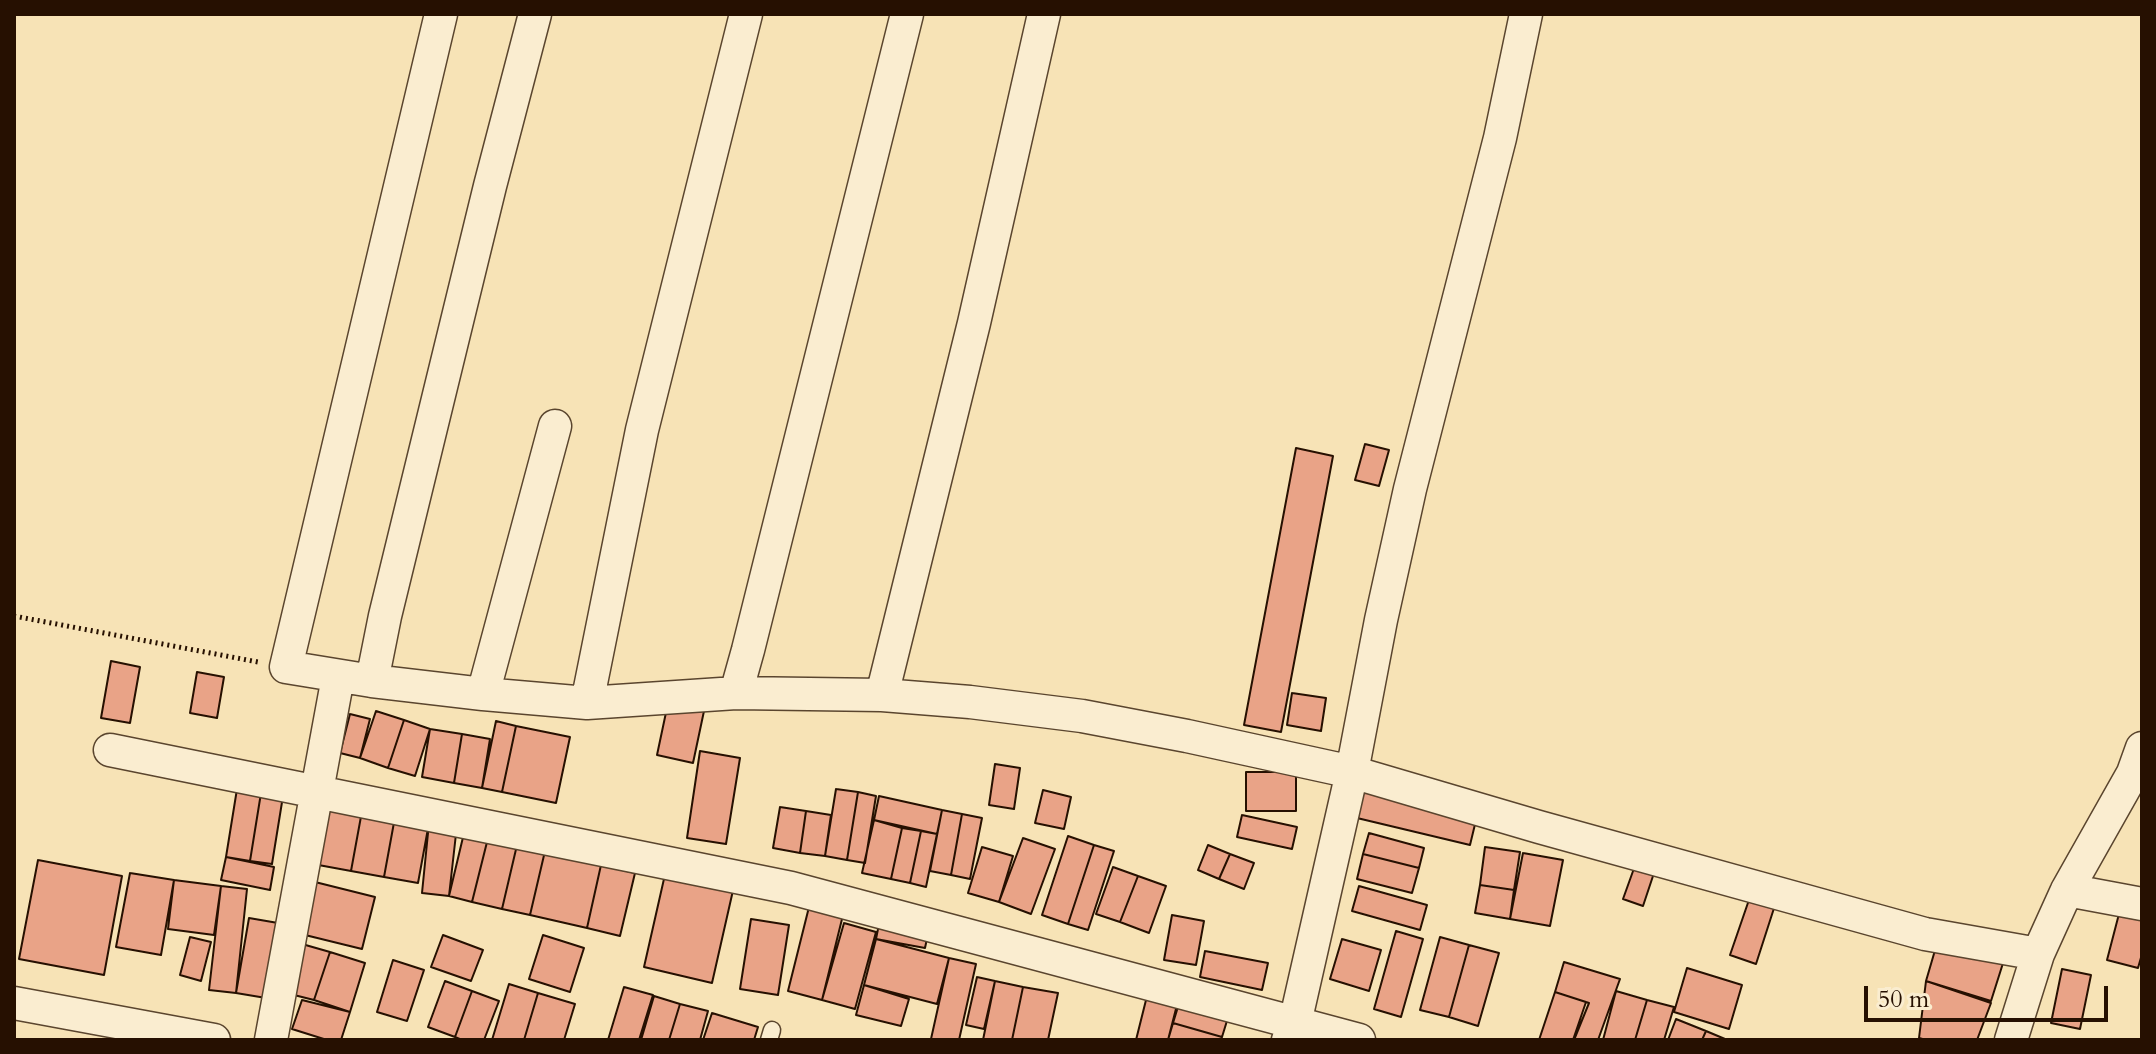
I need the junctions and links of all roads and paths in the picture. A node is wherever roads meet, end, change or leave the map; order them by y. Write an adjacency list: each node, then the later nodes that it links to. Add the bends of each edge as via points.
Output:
1 (441, 14): 9 (street)
2 (535, 14): 11 (street)
3 (746, 14): 15 (street, via 642,430)
4 (907, 14): 12 (street)
5 (1044, 14): 14 (street)
6 (1526, 14): 18 (street, via 1500,138 1410,489)
7 (555, 426): 13 (street)
8 (14, 616): 9 (path)
9 (286, 667): 10 (street)
10 (338, 677): 11 (street); 19 (street)
11 (372, 681): 13 (street)
12 (736, 693): 14 (street); 15 (street)
13 (483, 694): 15 (street)
14 (882, 695): 18 (street, via 1082,716)
15 (587, 703)
16 (2142, 748): 20 (street)
17 (110, 750): 19 (street)
18 (1352, 772): 22 (street, via 1925,934); 25 (street)
19 (316, 792): 25 (street, via 791,888); 27 (street)
20 (2067, 890): 21 (street); 22 (street)
21 (2142, 904)
22 (2038, 954): 29 (street)
23 (14, 1003): 24 (street)
24 (96, 1029): 26 (street)
25 (1291, 1032): 28 (street)
26 (214, 1040)
27 (271, 1040)
28 (1359, 1040)
29 (2011, 1040)

